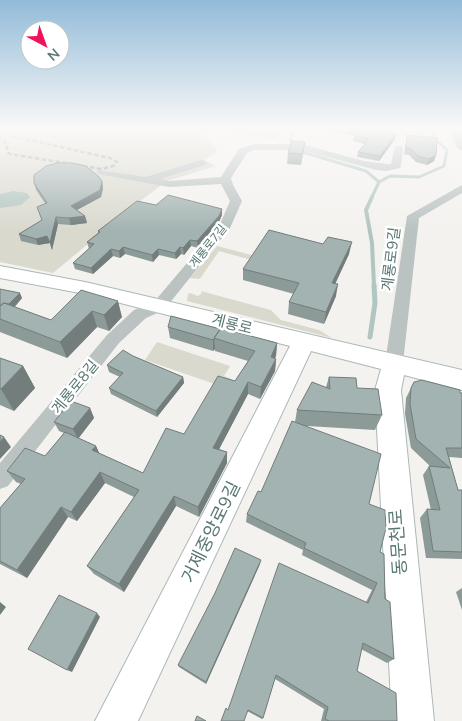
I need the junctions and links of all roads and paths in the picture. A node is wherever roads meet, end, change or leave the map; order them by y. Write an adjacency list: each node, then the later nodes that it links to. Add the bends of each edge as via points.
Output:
1 (201, 163): 7 (street)
2 (236, 163): 6 (street)
3 (357, 163): 4 (street, via 390,168)
4 (396, 163)
5 (102, 172): 7 (street)
6 (226, 180): 7 (street, via 169,184); 10 (street, 계룡로7길, via 236,201 226,225)
7 (142, 181)
8 (462, 188): 12 (street, 계룡로9길, via 412,216)
9 (0, 272): 10 (street, 계룡로)
10 (159, 306): 11 (street, 계룡로); 14 (street, 계룡로8길, via 140,314 113,340)
11 (304, 342): 12 (street, 계룡로); 15 (street, 거제중앙로9길)
12 (394, 363): 13 (street, 계룡로); 16 (street, 동문천로, via 388,390)
13 (462, 380)
14 (0, 479)
15 (116, 721)
16 (413, 721)

